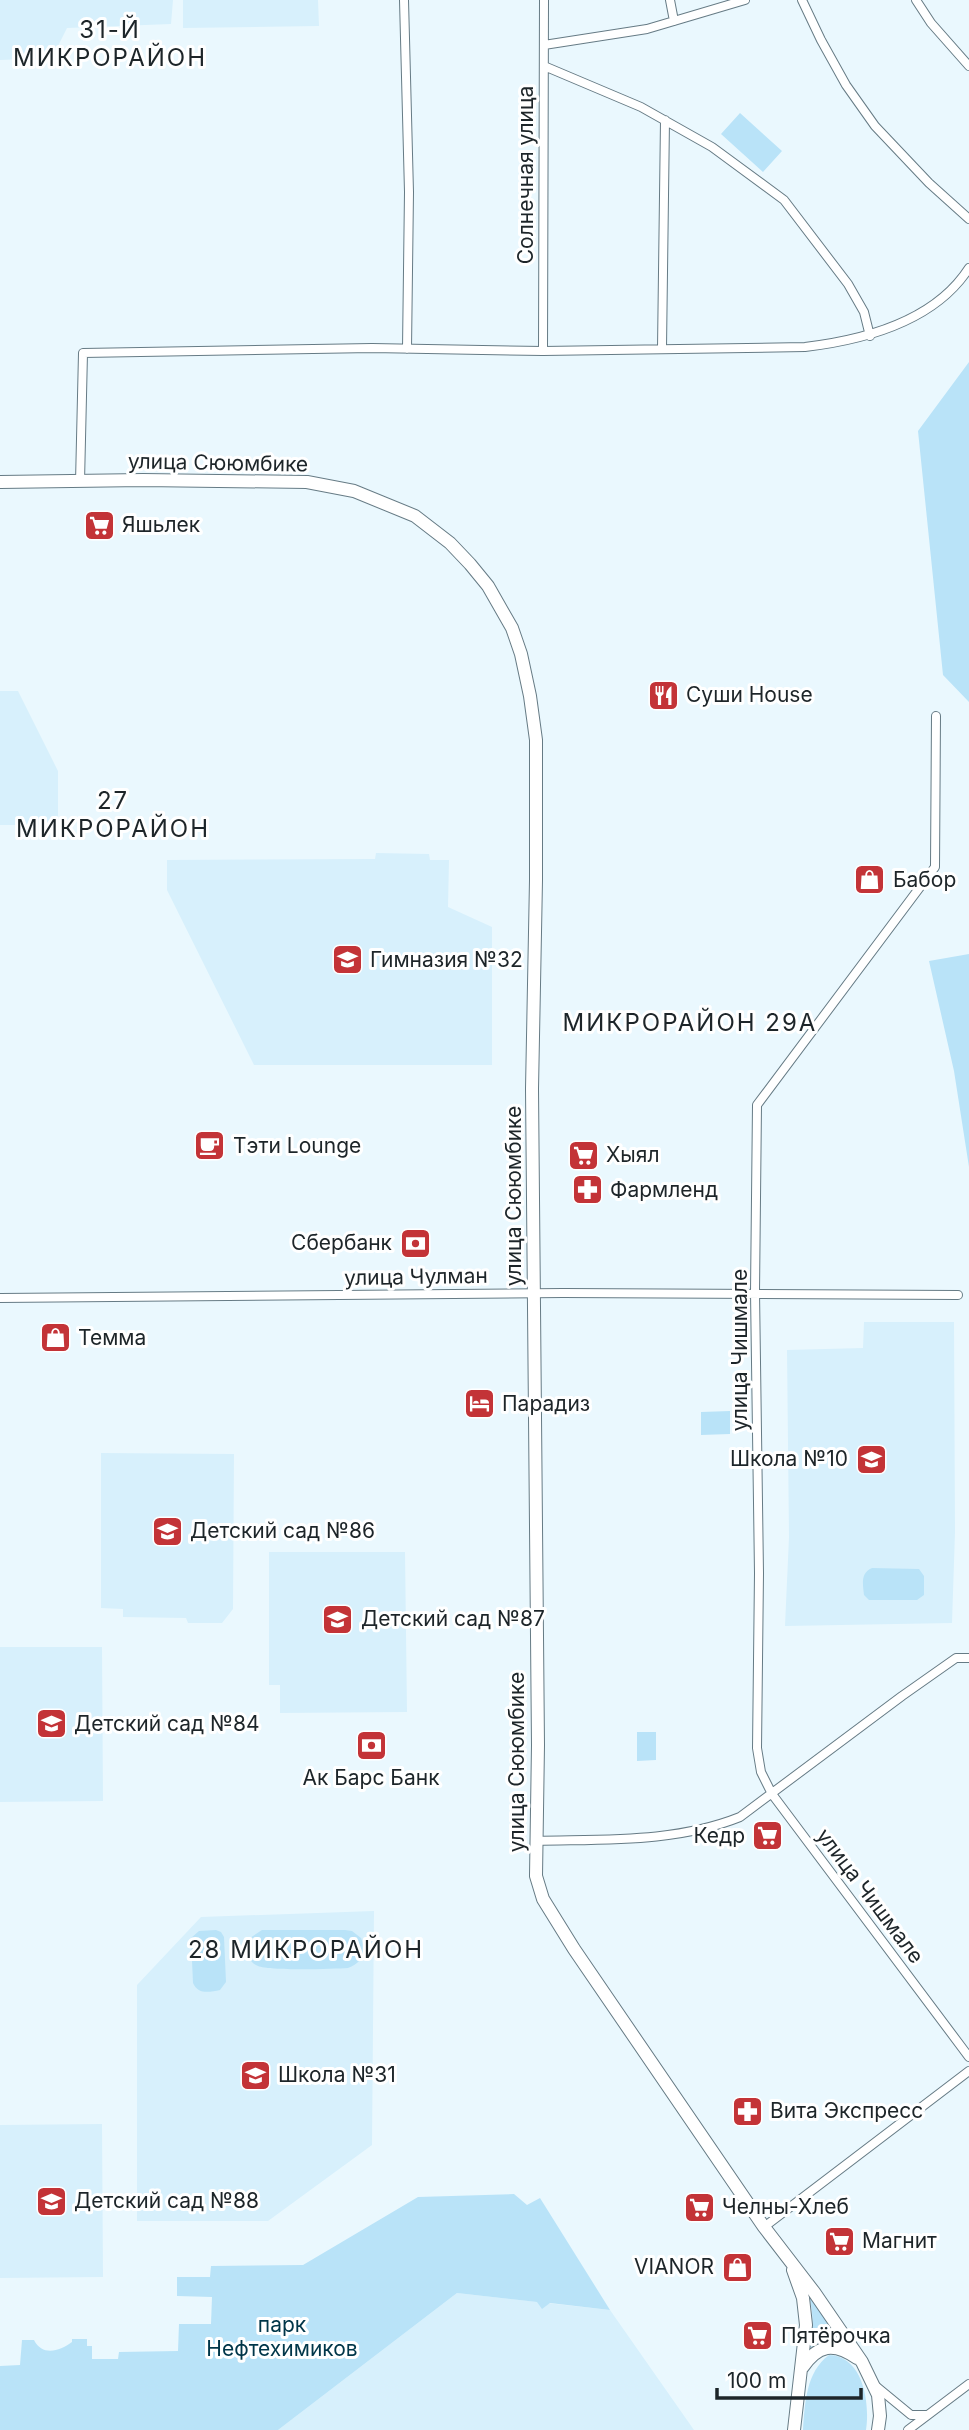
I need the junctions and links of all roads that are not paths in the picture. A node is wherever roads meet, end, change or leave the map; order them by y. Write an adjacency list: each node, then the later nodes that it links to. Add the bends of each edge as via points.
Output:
1 (404, 0): 16 (street)
2 (544, 0): 8 (street, Солнечная улица)
3 (670, 0): 7 (street)
4 (745, 0): 7 (street)
5 (802, 0): 12 (street, via 846,85 875,125)
6 (916, 0): 10 (street)
7 (674, 21): 8 (street)
8 (544, 44): 9 (street, Солнечная улица)
9 (544, 66): 11 (street); 17 (street, Солнечная улица)
10 (969, 66)
11 (665, 121): 14 (street, via 712,147 783,200 848,284 864,312); 15 (street)
12 (969, 219)
13 (969, 268): 14 (street, via 934,304)
14 (870, 336): 15 (street, via 805,347)
15 (662, 348): 17 (street)
16 (408, 349): 17 (street); 19 (street, via 83,353)
17 (543, 351)
18 (0, 482): 19 (street, улица Сююмбике)
19 (80, 482): 22 (street, улица Сююмбике, via 307,482 354,491 429,526 470,564 506,614 521,654 536,740)
20 (936, 716): 21 (street, улица Чишмале, via 935,867 757,1105)
21 (755, 1292): 22 (street, улица Чулман); 23 (street, улица Чулман); 26 (street, улица Чишмале, via 757,1748 761,1772)
22 (533, 1294): 24 (street, улица Чулман); 27 (street, улица Сююмбике)
23 (958, 1295)
24 (0, 1298)
25 (969, 1658): 26 (street, via 956,1658)
26 (772, 1794): 27 (street, via 740,1817 687,1834); 28 (street, улица Чишмале)
27 (536, 1841): 30 (street, улица Сююмбике, via 536,1876 543,1899)
28 (969, 2057)
29 (969, 2071): 30 (street)
30 (764, 2227): 31 (street, улица Сююмбике)
31 (789, 2260): 32 (street, улица Сююмбике); 33 (street, via 806,2312)
32 (862, 2362): 33 (street, via 830,2347 812,2356); 34 (street)
33 (802, 2369): 37 (street)
34 (874, 2384): 36 (street, via 911,2415); 38 (street, via 880,2405)
35 (969, 2384): 36 (street)
36 (930, 2414): 39 (street)
37 (794, 2430)
38 (878, 2430)
39 (908, 2430)

